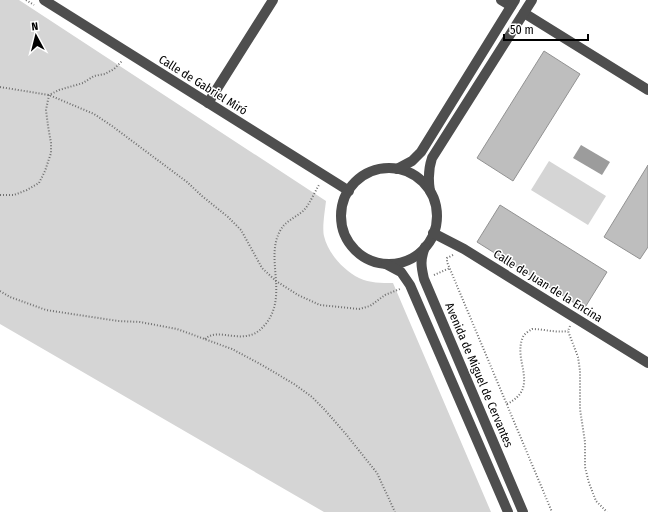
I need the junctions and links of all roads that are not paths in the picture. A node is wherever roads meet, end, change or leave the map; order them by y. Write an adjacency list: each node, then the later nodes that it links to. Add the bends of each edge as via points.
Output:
1 (44, 0): 8 (street, Calle de Gabriel Miró)
2 (273, 0): 8 (street)
3 (501, 0): 5 (street)
4 (532, 0): 6 (street)
5 (513, 3): 9 (street, via 421,152 412,161)
6 (524, 14): 7 (street); 11 (street, via 432,158 428,170)
7 (648, 90)
8 (208, 103): 10 (street, Calle de Gabriel Miró)
9 (397, 169): 10 (street, via 386,168 366,173 354,182); 11 (street, via 412,174 425,184)
10 (349, 191): 14 (street, via 343,200 341,214 347,240 368,260)
11 (431, 193): 12 (street, via 436,204 437,220)
12 (433, 233): 13 (street); 15 (street, Calle de Juan de la Encina, via 464,248)
13 (425, 247): 14 (street, via 420,253 402,262); 17 (street, Avenida de Miguel de Cervantes, via 421,258 424,279)
14 (386, 264): 16 (street, via 401,272 410,285)
15 (648, 363)
16 (508, 512)
17 (523, 512)

